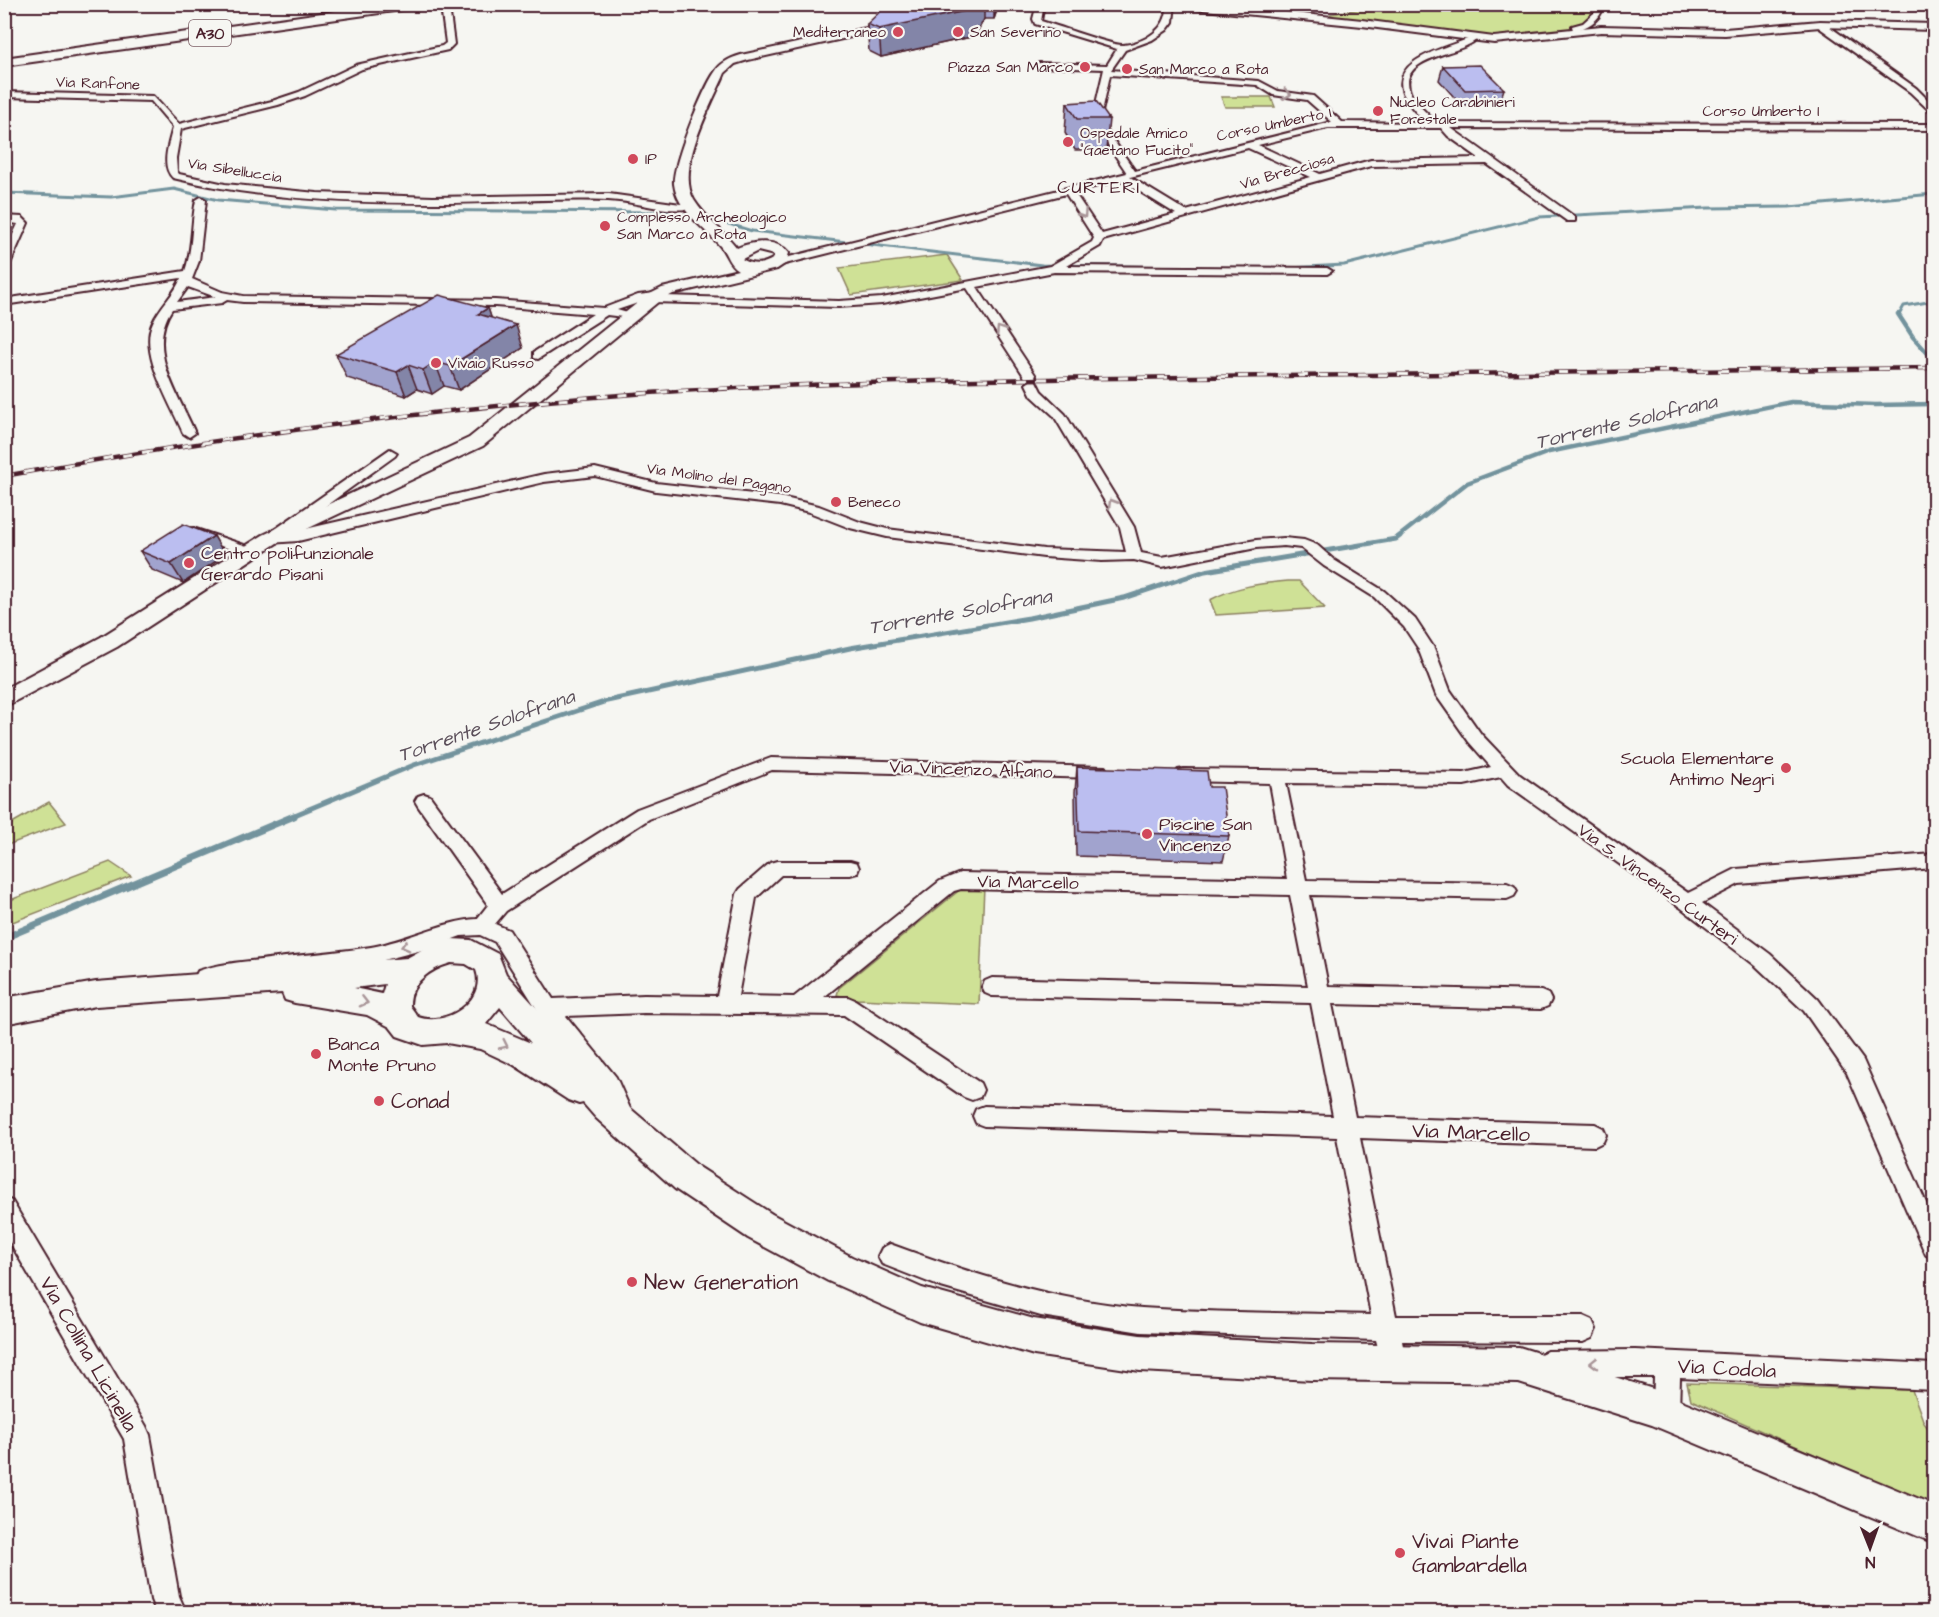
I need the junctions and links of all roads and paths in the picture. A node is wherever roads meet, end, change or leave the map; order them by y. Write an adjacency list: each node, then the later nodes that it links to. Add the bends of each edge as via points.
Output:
1 (339, 4): 9 (highway)
2 (378, 4): 9 (highway, A30)
3 (415, 4): 16 (highway, A30)
4 (476, 4): 23 (street, via 451,9 446,14 450,44 445,48 359,67 275,103)
5 (1041, 4): 14 (street, via 1038,22)
6 (1172, 4): 13 (main road, via 1362,23); 14 (street, via 1173,15 1167,27)
7 (1599, 4): 12 (street, via 1599,12 1586,25 1575,28)
8 (896, 6): 31 (main road, via 889,21 874,29 756,54 731,62 720,72 680,177)
9 (284, 17): 15 (highway, A30)
10 (1820, 24): 11 (main road); 12 (main road, via 1725,32 1618,28); 20 (street)
11 (1935, 27)
12 (1577, 32): 13 (main road)
13 (1473, 39): 22 (street, via 1416,62 1406,72 1408,96)
14 (1122, 48): 18 (street)
15 (4, 56)
16 (4, 62)
17 (1038, 66): 18 (street)
18 (1108, 69): 21 (street, one-way to 21, via 1259,83 1278,93 1310,98); 27 (street, via 1096,122)
19 (4, 94): 23 (street, Via Ranfone, via 153,99)
20 (1935, 110)
21 (1339, 124): 22 (street, Corso Umberto I); 25 (street, Corso Umberto I)
22 (1437, 124): 24 (street, Corso Umberto I); 26 (street)
23 (177, 127): 31 (street, Via Sibelluccia, via 172,172 225,187 351,198 609,197)
24 (1935, 127)
25 (1248, 144): 27 (street, Corso Umberto I); 28 (street)
26 (1488, 161): 28 (street, Via Brecciosa, via 1371,163); 34 (street)
27 (1126, 174): 29 (street, Corso Umberto I); 32 (street)
28 (1320, 177): 32 (street, Via Brecciosa)
29 (1068, 190): 35 (street, one-way to 35); 38 (street, Corso Umberto I, via 805,256)
30 (201, 200): 43 (street, Via Sibelluccia)
31 (690, 206): 36 (main road)
32 (1185, 215): 35 (street, Via Brecciosa)
33 (4, 219): 40 (street, via 23,223)
34 (1571, 219)
35 (1099, 237): 41 (street, via 1096,243)
36 (727, 242): 37 (main road); 39 (main road)
37 (752, 248): 38 (main road, via 767,247); 39 (main road)
38 (780, 258): 39 (main road, via 757,268)
39 (732, 265): 45 (main road)
40 (4, 266)
41 (1055, 268): 42 (street); 44 (street)
42 (1327, 271)
43 (187, 276): 46 (street, via 190,284); 47 (street); 48 (street, Via Sibelluccia)
44 (970, 285): 45 (street, via 882,301 839,304); 59 (street, one-way to 44, via 1127,527 1059,414 1036,393)
45 (656, 296): 49 (street, via 638,297); 50 (main road)
46 (243, 299): 48 (street); 49 (street, via 495,303)
47 (4, 302)
48 (170, 306): 52 (street, Via Sibelluccia, via 157,325 154,345 165,382)
49 (604, 311): 50 (street); 51 (street)
50 (627, 316): 54 (main road, via 566,371 476,442)
51 (538, 355)
52 (189, 433)
53 (390, 453): 57 (street)
54 (318, 517): 56 (street); 57 (main road)
55 (179, 527): 58 (street)
56 (338, 527): 57 (street, Via Molino del Pagano); 59 (street, Via Molino del Pagano, via 544,478 596,472 656,487 780,501 887,533 1044,553)
57 (270, 539): 58 (main road)
58 (251, 552): 60 (main road, via 110,642)
59 (1134, 556): 61 (street, Via S. Vincenzo Curteri, via 1162,561 1256,543 1284,542 1312,548 1379,594 1410,623 1426,648 1442,691 1475,738)
60 (4, 699)
61 (1505, 770): 63 (street, via 1464,779); 70 (street, Via S. Vincenzo Curteri, via 1601,844)
62 (1112, 773): 71 (street, Via Vincenzo Alfano, via 771,764 644,814)
63 (1170, 774)
64 (1278, 785): 68 (street)
65 (424, 801): 71 (street)
66 (1935, 861): 70 (street, via 1736,877)
67 (850, 868): 82 (street, via 777,868 747,894)
68 (1298, 887): 69 (street, Via Marcello); 80 (street); 83 (street, Via Marcello, via 960,880 947,886)
69 (1507, 891)
70 (1687, 902): 94 (street, Via S. Vincenzo Curteri, via 1763,960 1811,1005 1855,1067)
71 (499, 905): 72 (street, Via Vincenzo Alfano)
72 (482, 927): 73 (street); 75 (street, via 502,936)
73 (460, 928): 74 (street); 79 (street, one-way to 79, via 372,955 230,972)
74 (416, 966): 76 (main road, via 442,953 471,952 488,962); 77 (main road); 86 (main road, via 397,991 395,1005)
75 (522, 966): 76 (street); 84 (street)
76 (495, 981): 87 (main road, via 493,993 482,1010); 89 (main road)
77 (244, 984): 79 (main road); 86 (main road, one-way to 86, via 370,1003)
78 (992, 987): 80 (street)
79 (163, 989): 85 (main road, via 96,994)
80 (1320, 995): 81 (street); 91 (street)
81 (1541, 1000)
82 (726, 1004): 83 (street); 84 (street)
83 (800, 1004): 88 (street, via 848,1006)
84 (547, 1008): 89 (street, via 608,1084)
85 (4, 1011)
86 (399, 1017): 87 (main road, via 415,1030)
87 (448, 1030): 89 (main road, one-way to 89, via 484,1036 525,1055)
88 (972, 1090)
89 (617, 1116): 97 (main road, via 687,1178 760,1226 840,1269 920,1305 1034,1337 1140,1353 1312,1362)
90 (984, 1116): 91 (street, Via Marcello)
91 (1346, 1128): 92 (street, Via Marcello); 97 (street)
92 (1595, 1136)
93 (4, 1209): 105 (street, Via Collina Licinella, via 137,1435 165,1600)
94 (1935, 1247)
95 (890, 1256): 97 (street, via 1041,1304 1115,1317)
96 (1583, 1329): 97 (street)
97 (1390, 1345): 99 (main road)
98 (1635, 1364): 99 (street, Via Codola, one-way to 99); 100 (street, Via Codola); 102 (street)
99 (1519, 1365): 102 (main road)
100 (1673, 1365): 101 (street, Via Codola); 103 (street, via 1666,1380)
101 (1935, 1377)
102 (1630, 1400): 103 (main road)
103 (1666, 1412): 104 (main road)
104 (1935, 1524)
105 (172, 1612)

